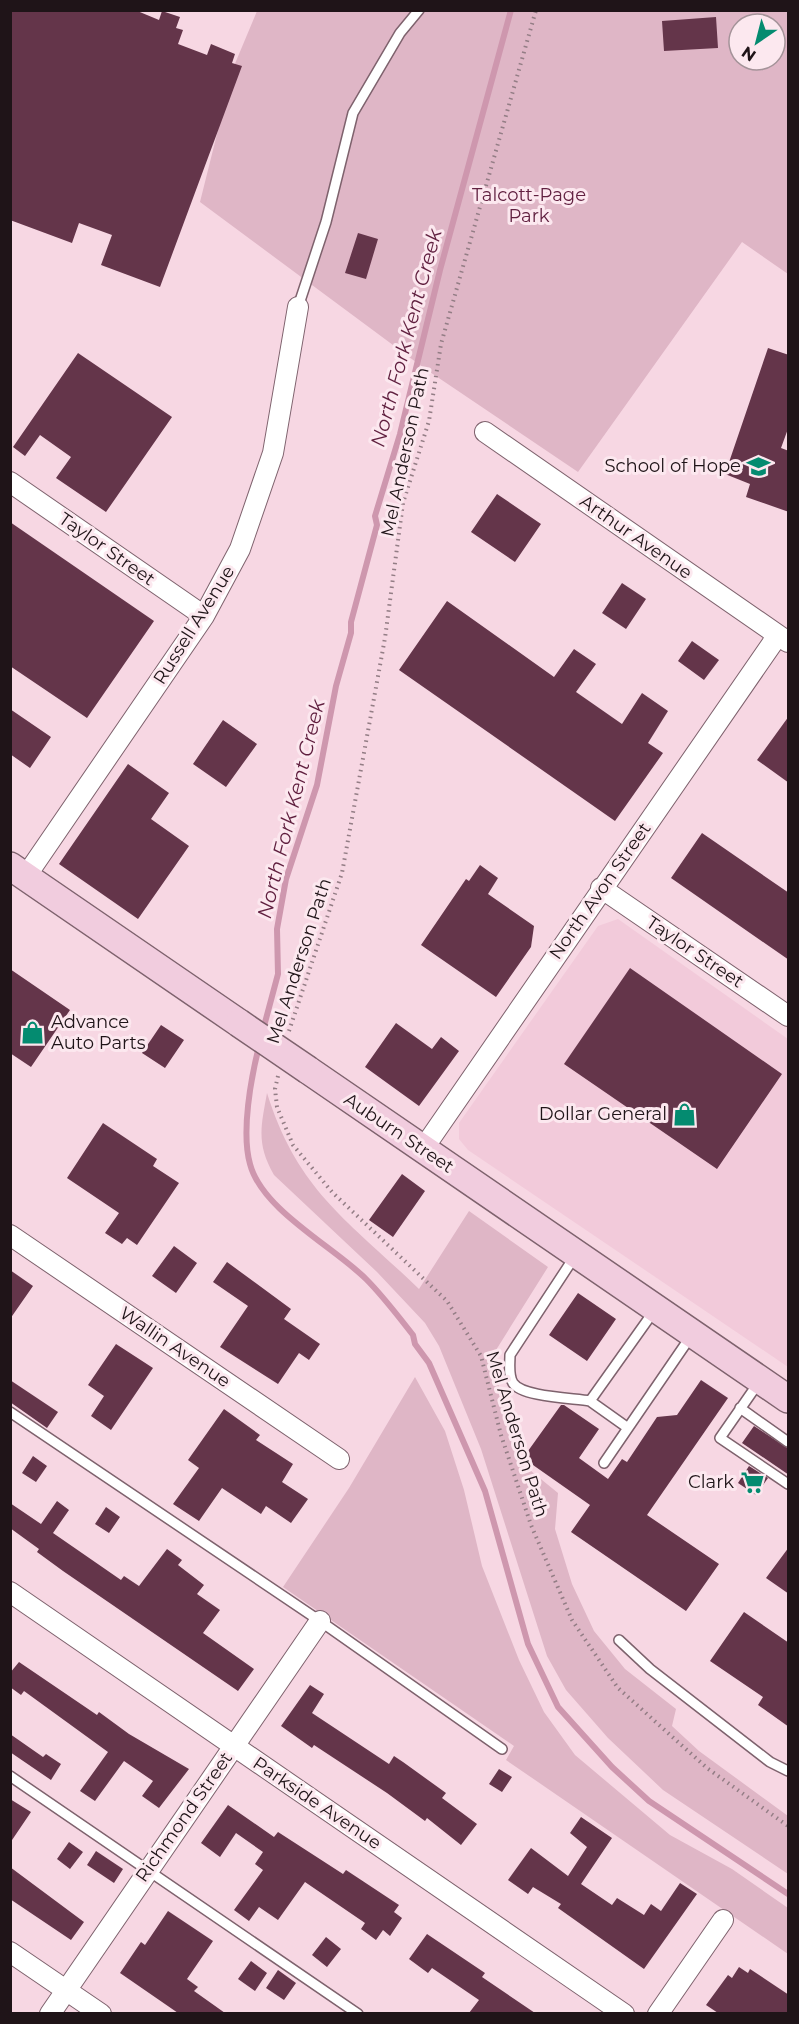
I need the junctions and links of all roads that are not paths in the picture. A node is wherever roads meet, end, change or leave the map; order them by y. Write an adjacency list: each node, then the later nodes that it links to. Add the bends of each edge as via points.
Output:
1 (419, 10): 2 (lane, via 400,33 353,114 326,222)
2 (298, 307): 5 (street, Russell Avenue, via 273,453 240,549)
3 (484, 432): 6 (street, Arthur Avenue)
4 (10, 482): 5 (street, Taylor Street)
5 (204, 616): 7 (street, Russell Avenue)
6 (784, 638): 8 (street, North Avon Street)
7 (18, 871): 10 (main road, Auburn Street, bridge)
8 (601, 888): 9 (street, Taylor Street); 10 (street, North Avon Street)
9 (789, 1016)
10 (423, 1149): 12 (main road, Auburn Street)
11 (10, 1235): 22 (street, Wallin Avenue)
12 (576, 1254): 13 (main road, Auburn Street); 17 (lane, via 510,1355 509,1370 513,1383 522,1391)
13 (656, 1308): 14 (main road, Auburn Street); 17 (lane)
14 (693, 1333): 15 (main road, Auburn Street); 20 (lane)
15 (760, 1380): 16 (main road, Auburn Street); 18 (lane)
16 (789, 1399)
17 (590, 1401): 20 (lane)
18 (740, 1408): 21 (lane); 24 (lane, via 720,1438)
19 (10, 1412): 26 (lane)
20 (627, 1428): 23 (lane)
21 (789, 1442)
22 (339, 1459)
23 (604, 1462)
24 (789, 1484)
25 (10, 1592): 28 (street, Parkside Avenue)
26 (320, 1621): 28 (street, Richmond Street); 29 (lane)
27 (619, 1640): 30 (lane, via 650,1669 770,1762)
28 (233, 1746): 32 (street, Richmond Street); 39 (street, Parkside Avenue)
29 (502, 1749)
30 (789, 1771)
31 (10, 1776): 32 (lane)
32 (147, 1870): 35 (street, Richmond Street); 38 (lane)
33 (723, 1920): 40 (street)
34 (10, 1952): 35 (street)
35 (66, 1990): 36 (street, Richmond Street); 37 (street)
36 (50, 2013)
37 (101, 2013)
38 (358, 2013)
39 (624, 2013)
40 (658, 2013)

